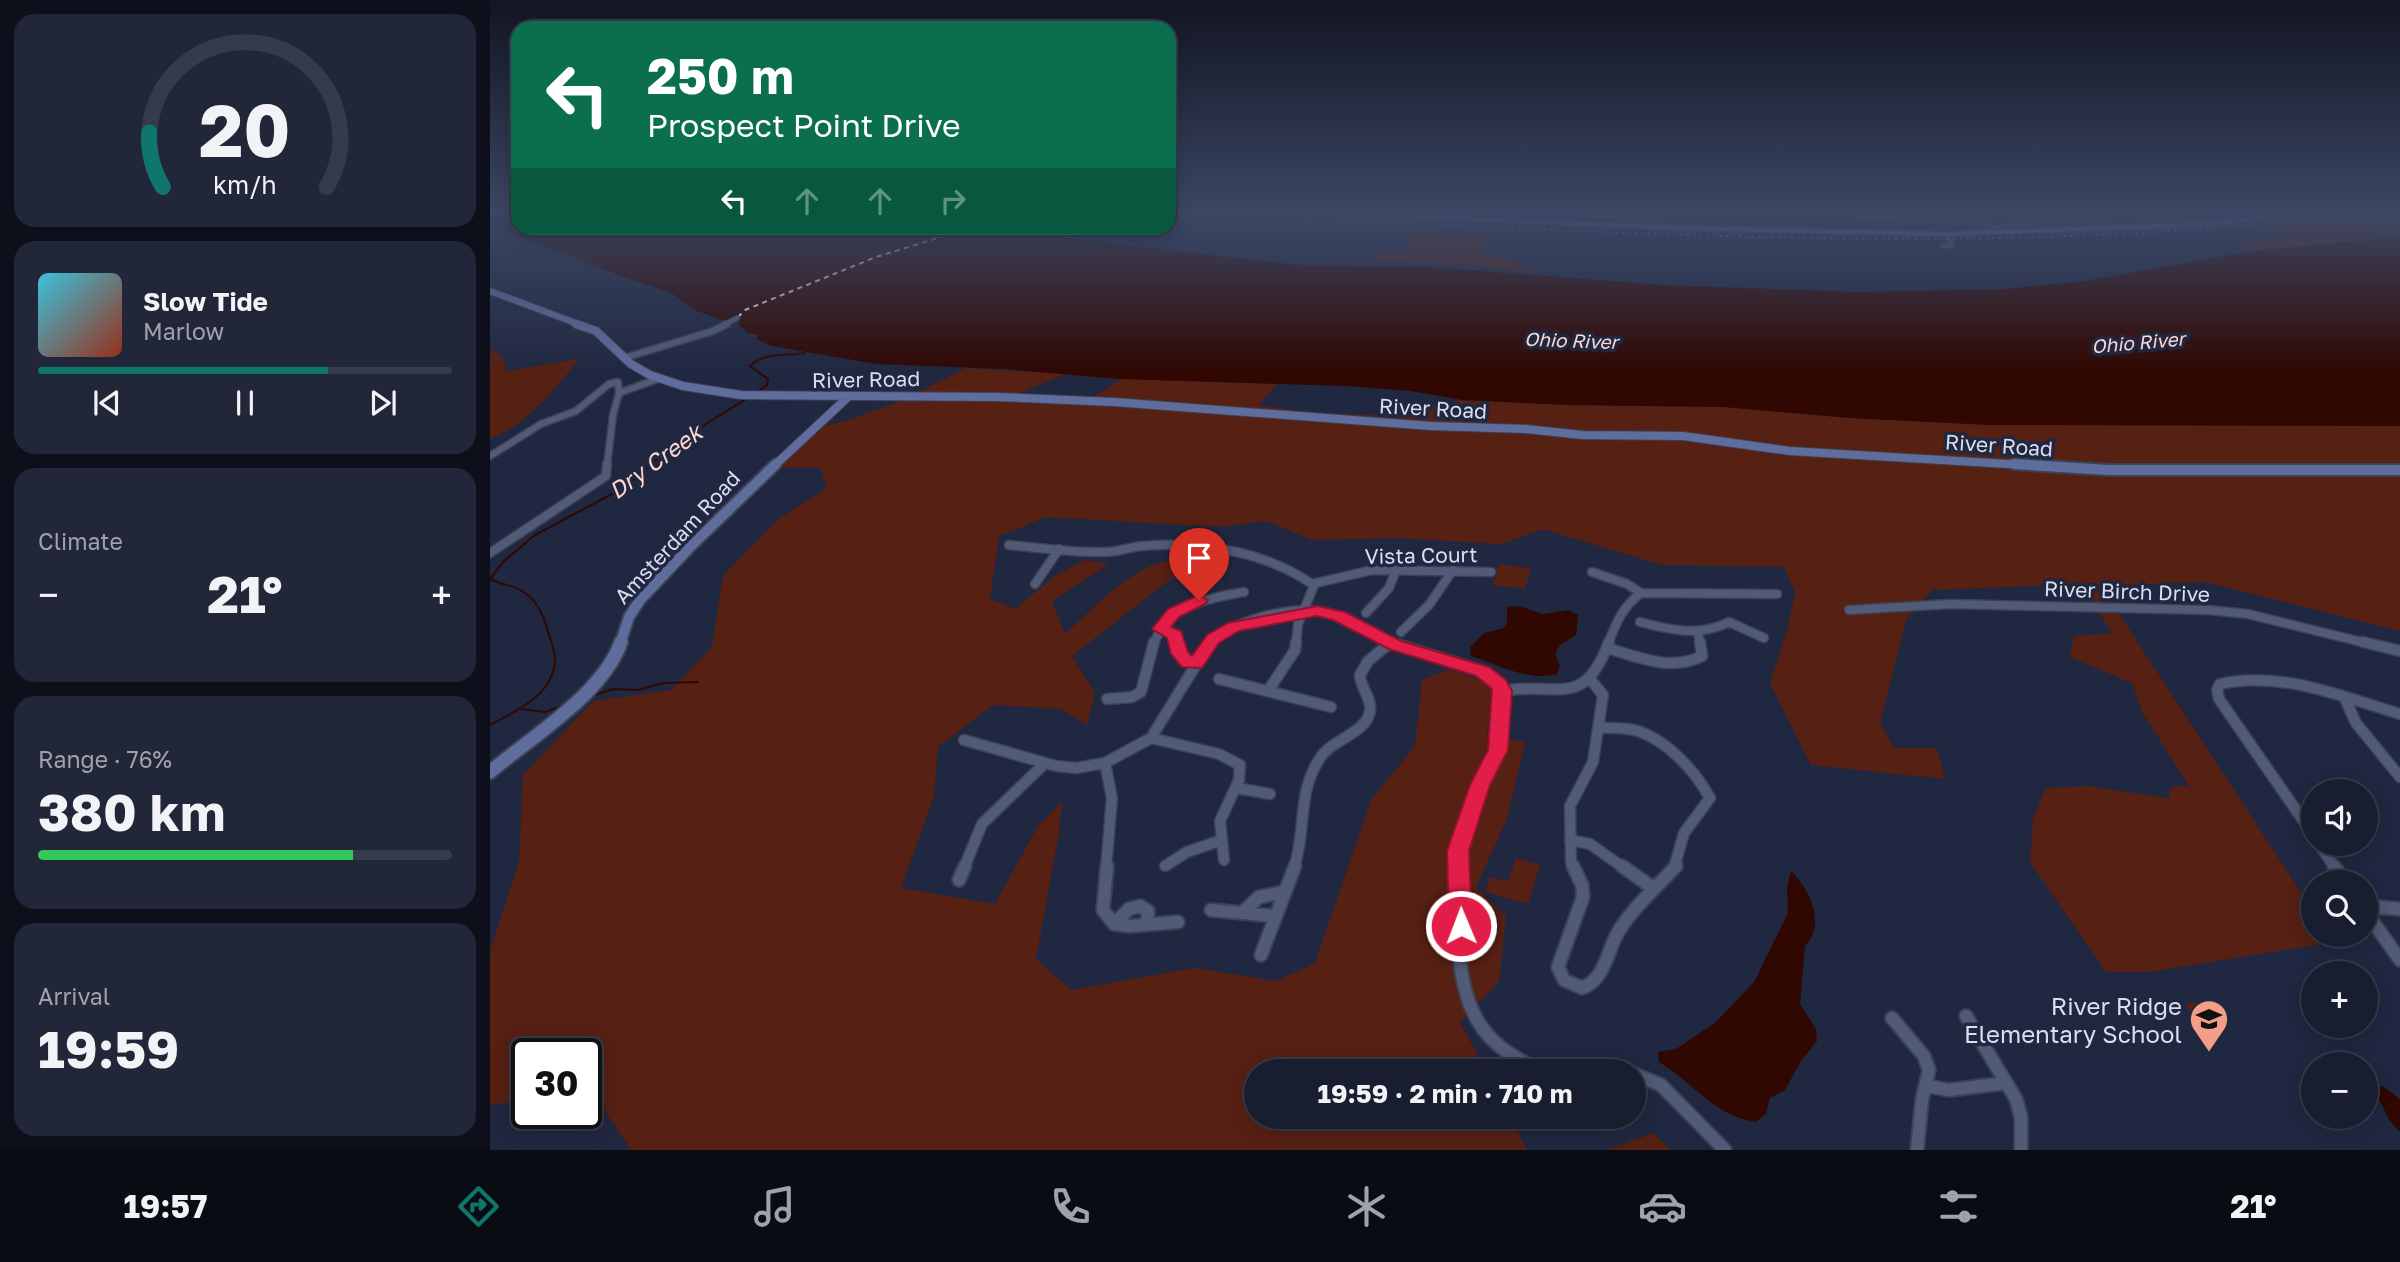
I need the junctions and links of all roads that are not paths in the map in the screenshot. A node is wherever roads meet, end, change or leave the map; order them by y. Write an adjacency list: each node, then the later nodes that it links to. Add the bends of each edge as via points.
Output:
1 (490, 291): 3 (main road, River Road, via 596,331)
2 (737, 318): 3 (street, via 713,331)
3 (624, 358): 4 (main road, River Road)
4 (660, 379): 5 (street); 6 (main road, River Road, via 713,391)
5 (619, 393): 7 (street, via 618,382 610,384 580,409 541,424); 11 (street, via 606,477)
6 (849, 396): 8 (main road, River Road, via 1114,402 1581,435 1683,436 1790,451 2109,470); 47 (main road, Amsterdam Road, via 753,484 642,598 624,624 617,655 600,677)
7 (490, 456)
8 (2400, 470)
9 (1009, 545): 10 (street)
10 (1059, 549): 16 (street); 17 (street, via 1228,549 1301,575)
11 (490, 553)
12 (1396, 570): 13 (street, Vista Court); 17 (street, Vista Court, via 1364,571); 23 (street, via 1390,586)
13 (1453, 570): 14 (street, Vista Court); 27 (street, via 1437,595)
14 (1490, 572)
15 (1592, 572): 19 (street)
16 (1035, 584)
17 (1312, 584): 22 (street)
18 (1244, 592): 25 (street, via 1186,605)
19 (1641, 593): 20 (street); 30 (street, via 1627,603)
20 (1777, 594)
21 (1849, 610): 31 (street, River Birch Drive, via 1951,604 2209,610 2248,614)
22 (1303, 612): 29 (street, via 1332,613); 32 (street, via 1226,630 1213,639); 35 (street, via 1296,650)
23 (1366, 613)
24 (1640, 622): 26 (street)
25 (1160, 629): 32 (street, via 1175,635 1182,659); 37 (street, via 1141,692)
26 (1698, 631): 28 (street, via 1718,629 1729,622); 30 (street, via 1702,656 1692,662 1659,662)
27 (1401, 632)
28 (1764, 638)
29 (1390, 643): 36 (street, via 1483,671); 58 (street, via 1359,675 1370,715 1365,723 1333,742 1318,762 1302,805 1302,842)
30 (1607, 648): 34 (street)
31 (2400, 651)
32 (1196, 663): 42 (street)
33 (1219, 679): 35 (street)
34 (1590, 679): 36 (street, via 1569,690 1523,687); 41 (street, via 1603,695)
35 (1268, 691): 39 (street)
36 (1502, 691): 72 (street, via 1498,750 1480,785 1458,851 1461,973 1479,1022 1497,1045)
37 (1107, 699)
38 (2345, 699): 40 (street); 46 (street, via 2356,723); 51 (street, via 2278,682 2228,681 2217,690)
39 (1331, 707)
40 (2400, 714)
41 (1599, 727): 52 (street, via 1593,762 1570,806); 57 (street, via 1637,731 1653,739 1699,779 1710,798 1684,833 1677,865)
42 (1151, 737): 44 (street); 49 (street, via 1235,761 1242,775)
43 (964, 740): 45 (street)
44 (1105, 763): 45 (street, via 1076,768); 65 (street, via 1114,802 1103,910)
45 (1044, 764): 56 (street, via 982,824)
46 (2396, 767): 48 (street)
47 (490, 772)
48 (2400, 777)
49 (1237, 788): 50 (street); 53 (street, via 1223,811)
50 (1270, 794)
51 (2301, 817)
52 (1570, 839): 57 (street, via 1590,844); 57 (street, via 1571,861 1583,897 1558,967 1571,986 1582,988 1600,975 1616,936)
53 (1222, 840): 54 (street); 55 (street, via 1187,852)
54 (1224, 860)
55 (1165, 866)
56 (959, 880)
57 (1653, 888)
58 (1284, 892): 62 (street, via 1259,897); 63 (street)
59 (2378, 909): 60 (street)
60 (2400, 909)
61 (1211, 910): 62 (street)
62 (1243, 912): 63 (street)
63 (1274, 916): 68 (street)
64 (1178, 922): 66 (street)
65 (1114, 923): 66 (street); 66 (street, via 1129,909 1140,906 1148,911)
66 (1147, 924)
67 (2378, 927): 69 (street)
68 (1261, 955)
69 (2400, 960)
70 (1966, 1016): 74 (street)
71 (1892, 1018): 75 (street, via 1924,1056 1929,1070)
72 (1520, 1059)
73 (1646, 1079): 76 (street, via 1661,1085)
74 (2006, 1083): 75 (street, via 1949,1090); 78 (street, via 2021,1117)
75 (1927, 1086): 77 (street)
76 (1725, 1150)
77 (1917, 1150)
78 (2021, 1150)

